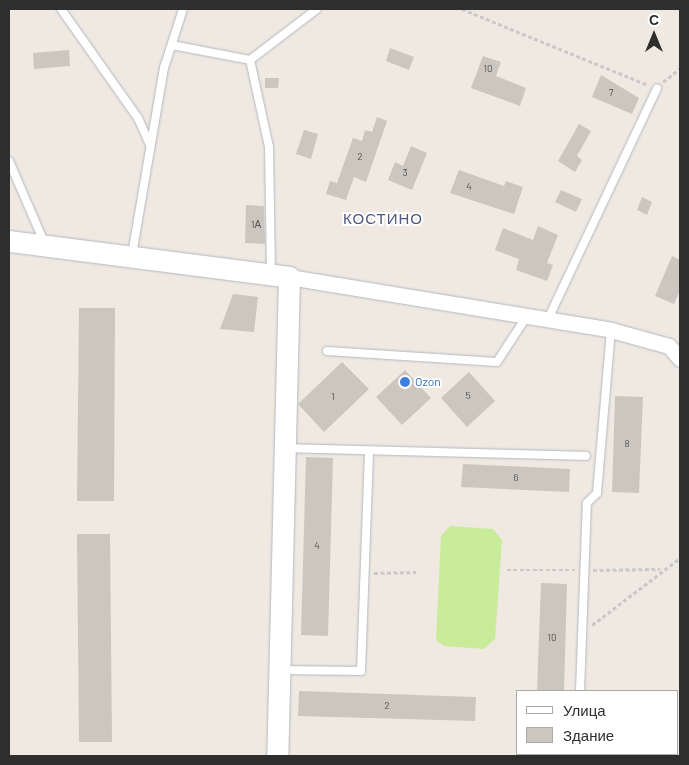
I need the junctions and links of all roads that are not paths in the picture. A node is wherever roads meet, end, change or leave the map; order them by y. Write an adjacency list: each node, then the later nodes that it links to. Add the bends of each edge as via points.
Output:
1 (62, 9): 7 (lane, via 138,118)
2 (183, 9): 4 (lane)
3 (317, 9): 5 (lane)
4 (172, 45): 5 (lane); 7 (lane)
5 (250, 60): 12 (lane, via 269,147)
6 (657, 88): 14 (lane)
7 (149, 143): 11 (lane)
8 (9, 161): 10 (lane)
9 (9, 241): 10 (street)
10 (45, 246): 11 (street)
11 (132, 255): 12 (street)
12 (280, 276): 13 (street); 18 (street)
13 (527, 316): 14 (street); 16 (lane, via 497,362)
14 (548, 319): 15 (street)
15 (611, 330): 17 (street, via 669,346); 22 (lane, via 597,493 588,503)
16 (328, 352)
17 (680, 359)
18 (281, 448): 19 (lane); 21 (street)
19 (369, 451): 20 (lane); 21 (lane, via 361,671)
20 (586, 456)
21 (279, 670): 23 (street)
22 (580, 690)
23 (277, 756)

